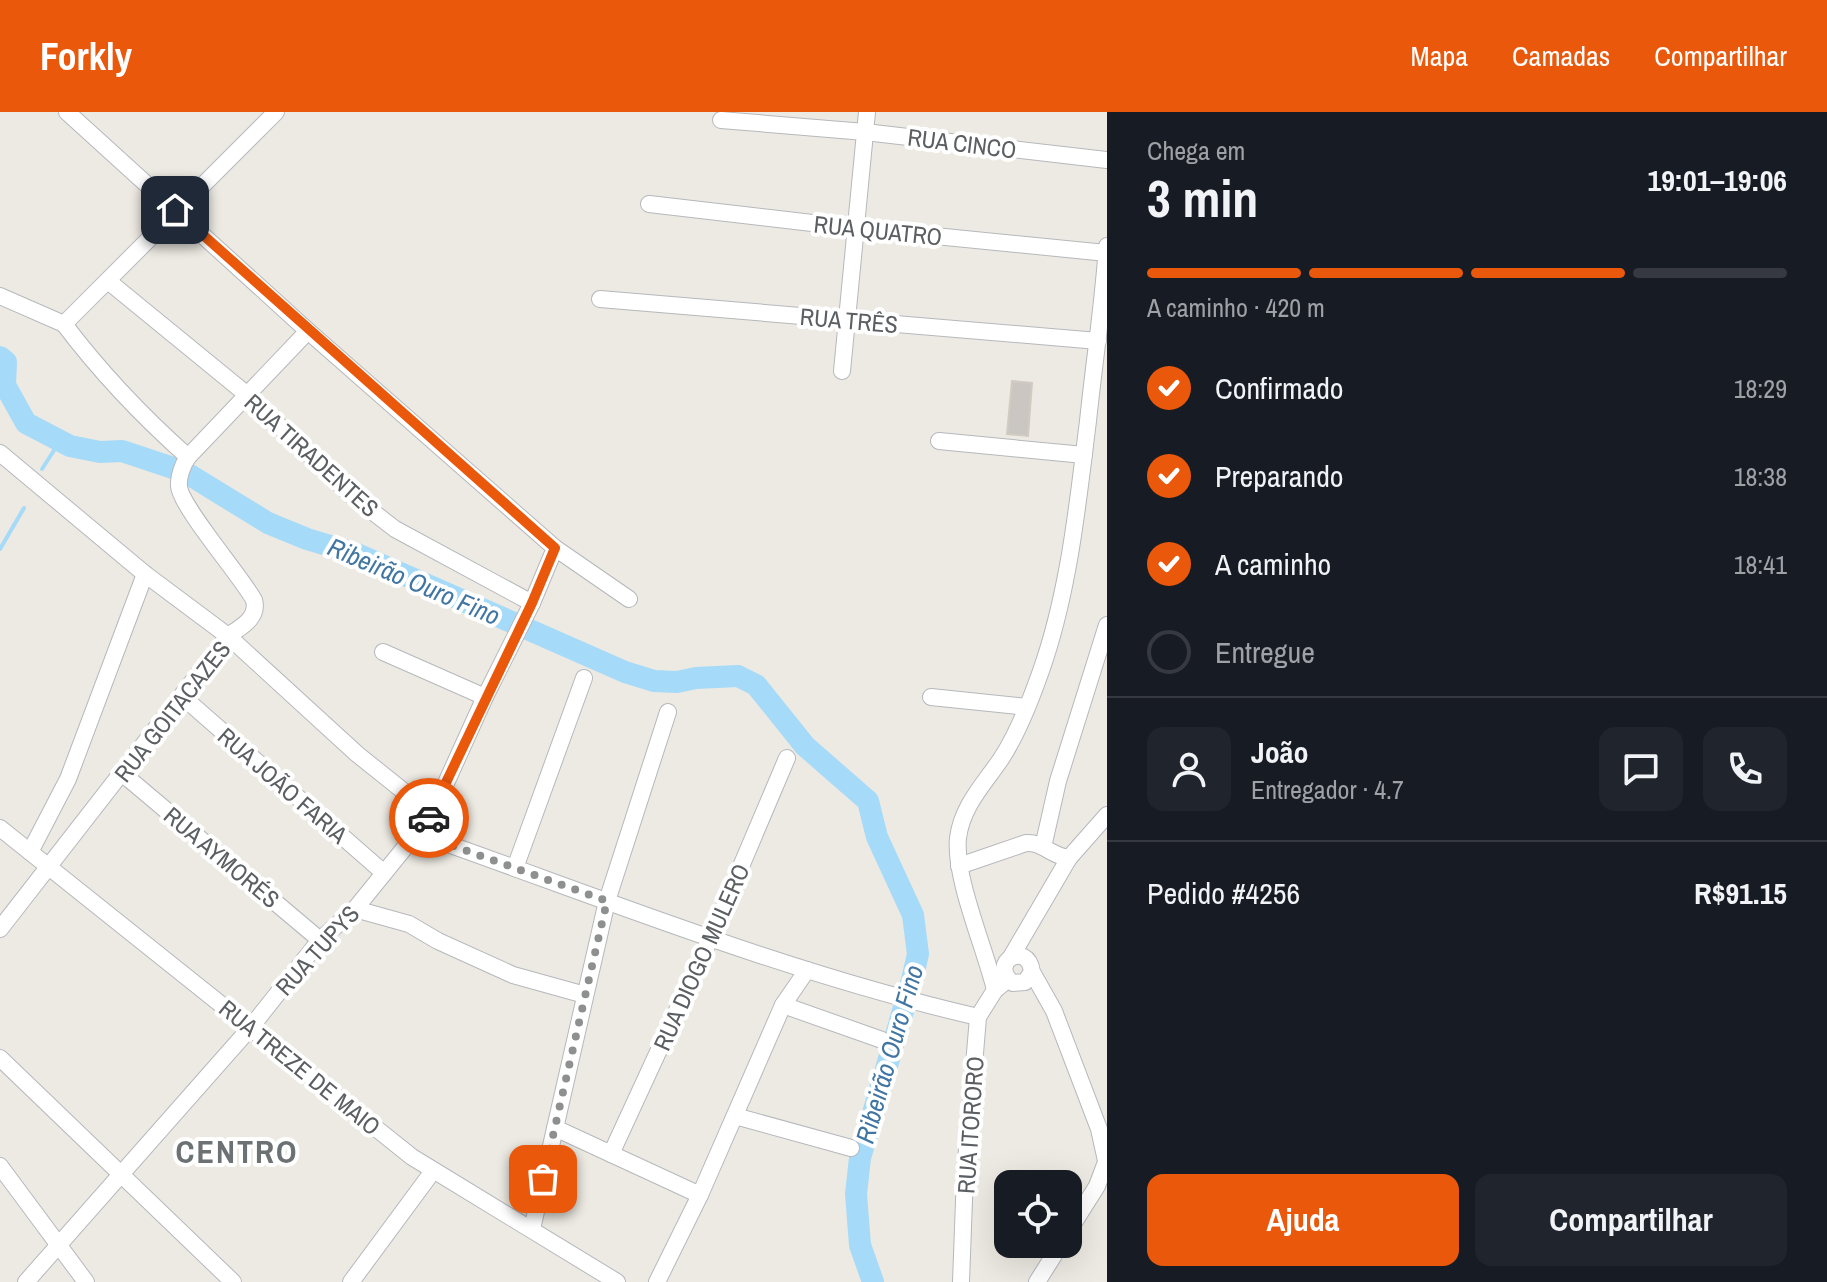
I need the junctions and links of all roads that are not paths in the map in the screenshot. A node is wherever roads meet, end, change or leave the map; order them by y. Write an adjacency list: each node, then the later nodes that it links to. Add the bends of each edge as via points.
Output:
1 (276, 112): 8 (street)
2 (867, 112): 5 (street)
3 (77, 115): 8 (street)
4 (721, 120): 5 (street, RUA CINCO)
5 (865, 132): 6 (street, RUA CINCO); 9 (street)
6 (1107, 160)
7 (649, 204): 9 (street, RUA QUATRO)
8 (175, 210): 12 (street); 17 (street)
9 (855, 228): 11 (street, RUA QUATRO); 15 (street)
10 (1107, 246): 11 (street)
11 (1107, 253): 18 (street)
12 (108, 281): 16 (street); 20 (street, RUA TIRADENTES)
13 (0, 296): 16 (street)
14 (600, 299): 15 (street, RUA TRÊS)
15 (846, 320): 18 (street, RUA TRÊS); 19 (street)
16 (64, 324): 24 (street, via 93,363)
17 (308, 331): 20 (street); 25 (street)
18 (1098, 341): 23 (street)
19 (842, 371)
20 (245, 393): 24 (street); 28 (street, RUA TIRADENTES, via 351,495 395,529)
21 (939, 441): 23 (street)
22 (0, 453): 26 (street)
23 (1084, 455): 36 (street, via 1062,602)
24 (185, 461): 30 (street, RUA GOITACAZES, via 179,488 188,507 256,607 253,616)
25 (555, 548): 27 (street); 28 (street, RUA TUPYS)
26 (145, 574): 30 (street); 45 (street, via 68,779)
27 (629, 599)
28 (529, 609): 34 (street, RUA TUPYS)
29 (1107, 625): 44 (street)
30 (228, 636): 33 (street, RUA GOITACAZES); 40 (street, via 357,754)
31 (383, 652): 34 (street)
32 (584, 678): 49 (street)
33 (183, 697): 39 (street, RUA GOITACAZES); 50 (street, RUA JOÃO FARIA)
34 (485, 697): 40 (street, RUA TUPYS)
35 (931, 697): 36 (street)
36 (1027, 707): 47 (street, via 966,810 958,836)
37 (668, 712): 51 (street)
38 (787, 758): 55 (street, RUA DIOGO MULERO)
39 (123, 774): 48 (street, RUA GOITACAZES); 56 (street, RUA AYMORÉS)
40 (432, 814): 43 (street, RUA TUPYS)
41 (1107, 815): 46 (street)
42 (0, 828): 45 (street, RUA TREZE DE MAIO)
43 (417, 833): 49 (street); 50 (street, RUA TUPYS)
44 (1043, 847): 46 (street); 47 (street, via 1026,843)
45 (30, 852): 48 (street, RUA TREZE DE MAIO)
46 (1069, 858): 53 (street)
47 (959, 866): 60 (street)
48 (50, 867): 54 (street, RUA GOITACAZES); 64 (street, RUA TREZE DE MAIO)
49 (515, 868): 51 (street)
50 (384, 873): 52 (street, RUA TUPYS)
51 (607, 901): 55 (street); 61 (street)
52 (355, 909): 56 (street, RUA TUPYS); 61 (street, via 409,924 513,975)
53 (1032, 919): 57 (street); 58 (street)
54 (0, 929)
55 (711, 937): 59 (street); 70 (street, RUA DIOGO MULERO)
56 (320, 940): 64 (street, RUA TUPYS)
57 (1011, 957): 58 (street, via 1023,956); 60 (street)
58 (1032, 969): 60 (street, via 1030,978 1019,984); 71 (street, via 1054,1011 1099,1129)
59 (807, 970): 62 (street); 63 (street)
60 (1001, 985): 63 (street, RUA ITORORO)
61 (585, 995): 68 (street)
62 (783, 1005): 65 (street); 67 (street)
63 (978, 1017): 86 (street, RUA ITORORO)
64 (251, 1027): 73 (street, RUA TREZE DE MAIO); 74 (street, RUA TUPYS)
65 (882, 1040)
66 (0, 1058): 74 (street)
67 (735, 1116): 69 (street); 75 (street)
68 (555, 1128): 70 (street); 77 (street)
69 (851, 1148)
70 (611, 1154): 75 (street)
71 (1106, 1163): 76 (street)
72 (0, 1166): 78 (street)
73 (433, 1171): 77 (street, RUA TREZE DE MAIO); 83 (street)
74 (121, 1176): 78 (street, RUA TUPYS); 82 (street)
75 (700, 1195): 85 (street)
76 (1082, 1210)
77 (532, 1229): 84 (street, RUA TREZE DE MAIO)
78 (59, 1247): 80 (street, RUA TUPYS); 81 (street)
79 (1052, 1258): 87 (street)
80 (26, 1282)
81 (86, 1282)
82 (233, 1282)
83 (351, 1282)
84 (617, 1282)
85 (657, 1282)
86 (961, 1282)
87 (1037, 1282)

